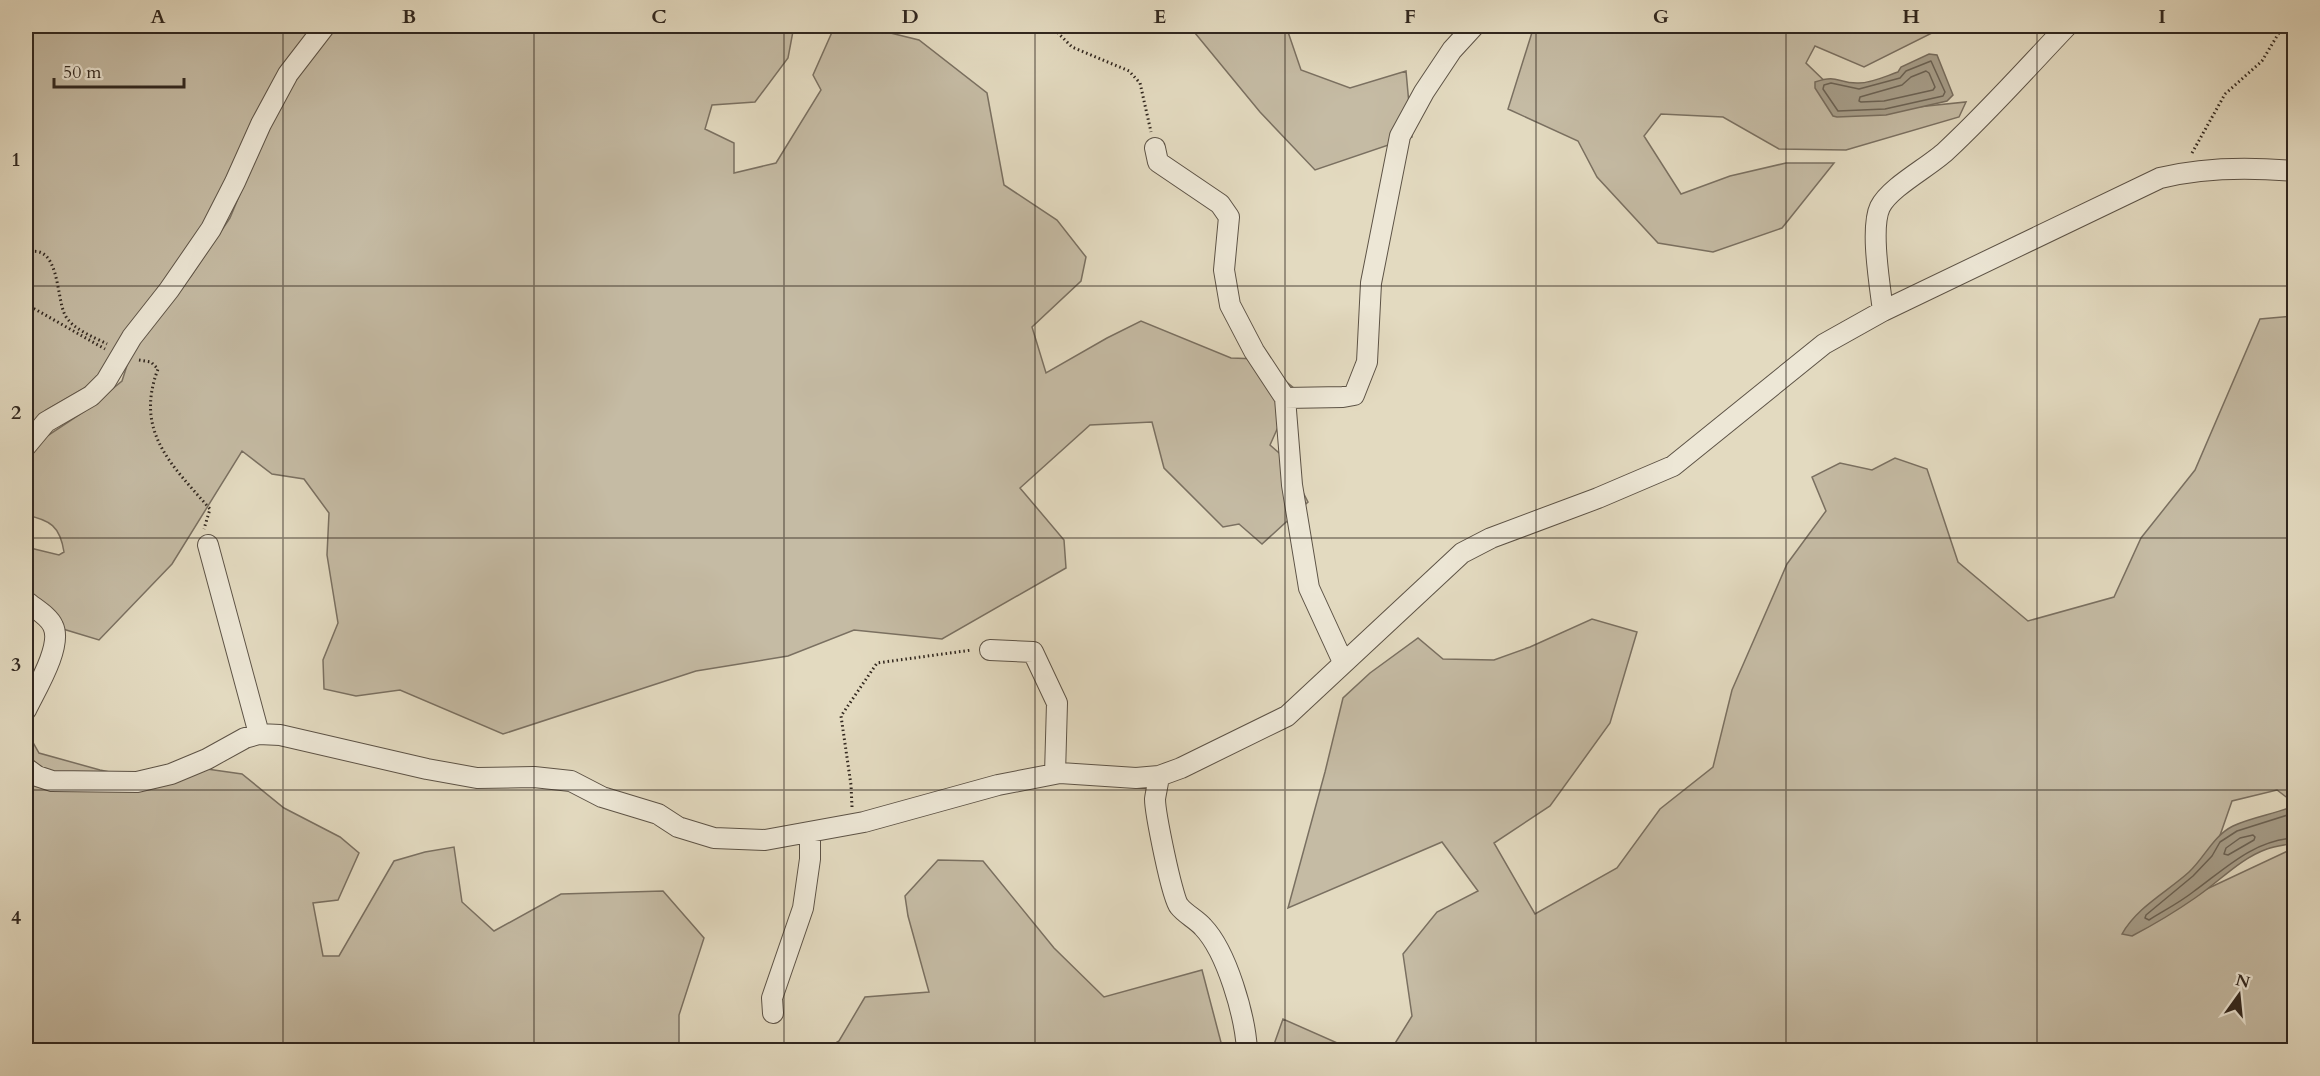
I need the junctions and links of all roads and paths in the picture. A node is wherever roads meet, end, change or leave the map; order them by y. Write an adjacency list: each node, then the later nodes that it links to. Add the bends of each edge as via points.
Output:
1 (325, 26): 12 (street, via 288,74 211,229)
2 (1052, 26): 6 (path, via 1072,47 1129,71 1140,83)
3 (1474, 26): 13 (street, via 1435,75 1400,136 1371,283 1367,362 1360,385 1354,394 1343,397)
4 (2067, 26): 11 (street, via 1995,105 1881,206 1876,233)
5 (2283, 26): 8 (path, via 2262,61 2225,94)
6 (1155, 148): 13 (street, via 1158,162 1220,204 1229,217 1224,270 1230,305)
7 (2295, 171): 8 (street, via 2215,169)
8 (2181, 173): 11 (street, via 2160,178)
9 (26, 253): 12 (path, via 42,254 50,261 65,315 72,324)
10 (26, 304): 12 (path)
11 (1883, 311): 18 (street, via 1824,344 1673,466 1462,553)
12 (120, 355): 14 (street, via 106,381 91,396 46,422); 15 (path, via 151,362 158,369 150,402 154,433 163,452 210,509 203,531)
13 (1285, 398): 18 (street, via 1292,485 1309,588)
14 (26, 446)
15 (208, 545): 20 (street)
16 (26, 601): 19 (street, via 52,624 56,633 49,661)
17 (990, 650): 22 (street, via 1033,652 1057,703); 24 (path, via 877,663 841,716)
18 (1343, 662): 23 (street, via 1287,716)
19 (26, 710)
20 (259, 734): 21 (street, via 171,774 137,782 52,782); 25 (street, via 280,735 477,778 571,781 602,797 658,814 678,827 714,838 765,840)
21 (26, 768)
22 (1055, 774): 23 (street); 24 (street)
23 (1159, 776): 27 (street, via 1155,798 1158,826 1177,905 1218,945 1238,1000)
24 (852, 824): 25 (street)
25 (810, 832): 26 (street, via 803,908 772,999)
26 (773, 1014)
27 (1247, 1050)

